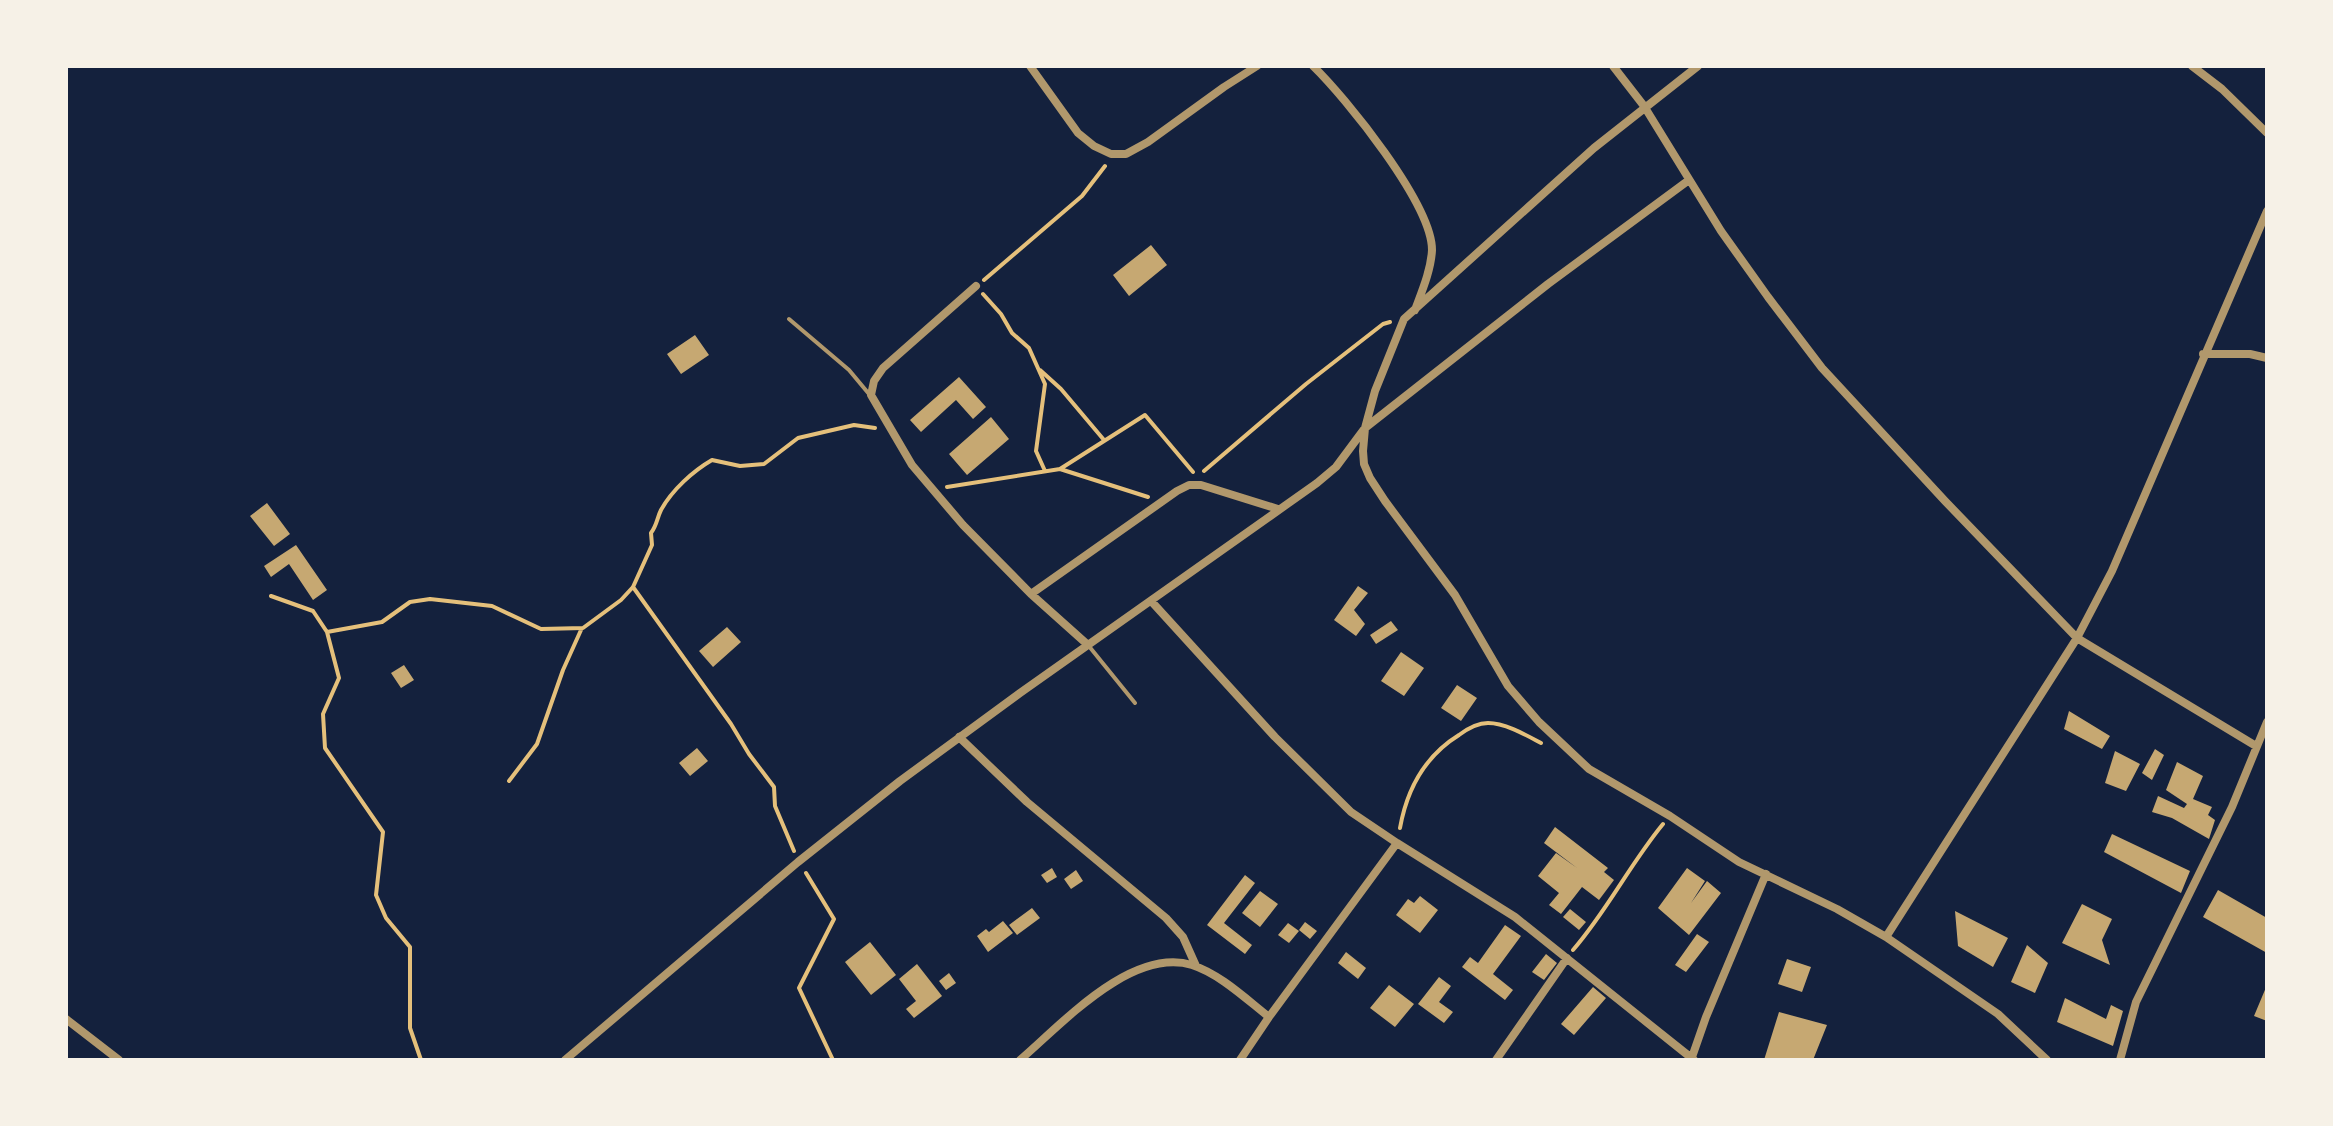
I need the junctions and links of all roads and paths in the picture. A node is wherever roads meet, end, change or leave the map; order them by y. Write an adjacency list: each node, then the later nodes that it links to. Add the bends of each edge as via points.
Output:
1 (1030, 66): 9 (street, via 1078,133)
2 (1257, 66): 9 (street, via 1148,142 1126,154)
3 (1313, 66): 13 (street, via 1369,129 1430,234 1429,267)
4 (1613, 66): 7 (street)
5 (1698, 66): 7 (street)
6 (2192, 66): 8 (street)
7 (1644, 106): 10 (street); 13 (street)
8 (2267, 133)
9 (1111, 154): 12 (path, via 1082,196)
10 (1689, 180): 20 (street); 34 (street, via 1822,368)
11 (2267, 211): 16 (street)
12 (976, 286): 18 (path, via 1029,348); 19 (street, via 883,368)
13 (1415, 310): 15 (street)
14 (789, 319): 19 (lane)
15 (1404, 319): 20 (street); 22 (path, via 1383,324 1198,476 1145,415)
16 (2203, 354): 17 (street); 34 (street, via 2112,571)
17 (2267, 358)
18 (1038, 369): 22 (path); 24 (path, via 1045,384 1036,451)
19 (871, 395): 21 (street)
20 (1365, 428): 27 (street, via 1336,467); 42 (street, via 1363,451 1370,478 1455,595 1508,686 1589,769)
21 (896, 436): 25 (street); 28 (path, via 854,425 798,438 764,464 712,460 699,467 661,510)
22 (1105, 441): 23 (path)
23 (1060, 469): 24 (path); 26 (path)
24 (1045, 471): 25 (path)
25 (932, 489): 29 (street)
26 (1162, 502): 27 (street, via 1189,485 1201,485); 29 (street)
27 (1278, 509): 31 (street)
28 (633, 587): 32 (path); 44 (path, via 774,787 775,806)
29 (1031, 594): 35 (street)
30 (271, 596): 33 (path, via 313,611)
31 (1152, 602): 35 (street); 43 (street, via 1312,776 1351,812)
32 (583, 628): 33 (path, via 541,629 492,606 430,599 410,602 382,622); 41 (path, via 537,744)
33 (327, 632): 52 (path, via 339,678 323,714 325,748 383,832 376,895 386,918 410,947 410,1028)
34 (2077, 638): 39 (street); 46 (street)
35 (1088, 645): 36 (lane); 38 (street)
36 (1135, 703)
37 (2267, 722): 39 (street)
38 (959, 737): 44 (street); 48 (street, via 1027,802 1166,918 1183,937)
39 (2256, 746): 60 (street, via 2227,818 2136,1002)
40 (1547, 747): 43 (path, via 1488,723 1448,741 1415,780)
41 (509, 781)
42 (1670, 816): 45 (street, via 1713,847); 47 (path, via 1599,921)
43 (1397, 843): 47 (street, via 1515,917); 49 (street)
44 (798, 862): 53 (street); 54 (path, via 834,919 799,988)
45 (1766, 874): 46 (street); 58 (street)
46 (1886, 937): 59 (street, via 1998,1014)
47 (1567, 958): 57 (street); 58 (street)
48 (1196, 966): 49 (street); 55 (street, via 1164,961 1118,981)
49 (1269, 1017): 56 (street)
50 (66, 1019): 51 (street)
51 (119, 1060)
52 (421, 1060)
53 (565, 1060)
54 (833, 1060)
55 (1020, 1060)
56 (1240, 1060)
57 (1496, 1060)
58 (1692, 1060)
59 (2047, 1060)
60 (2120, 1060)

